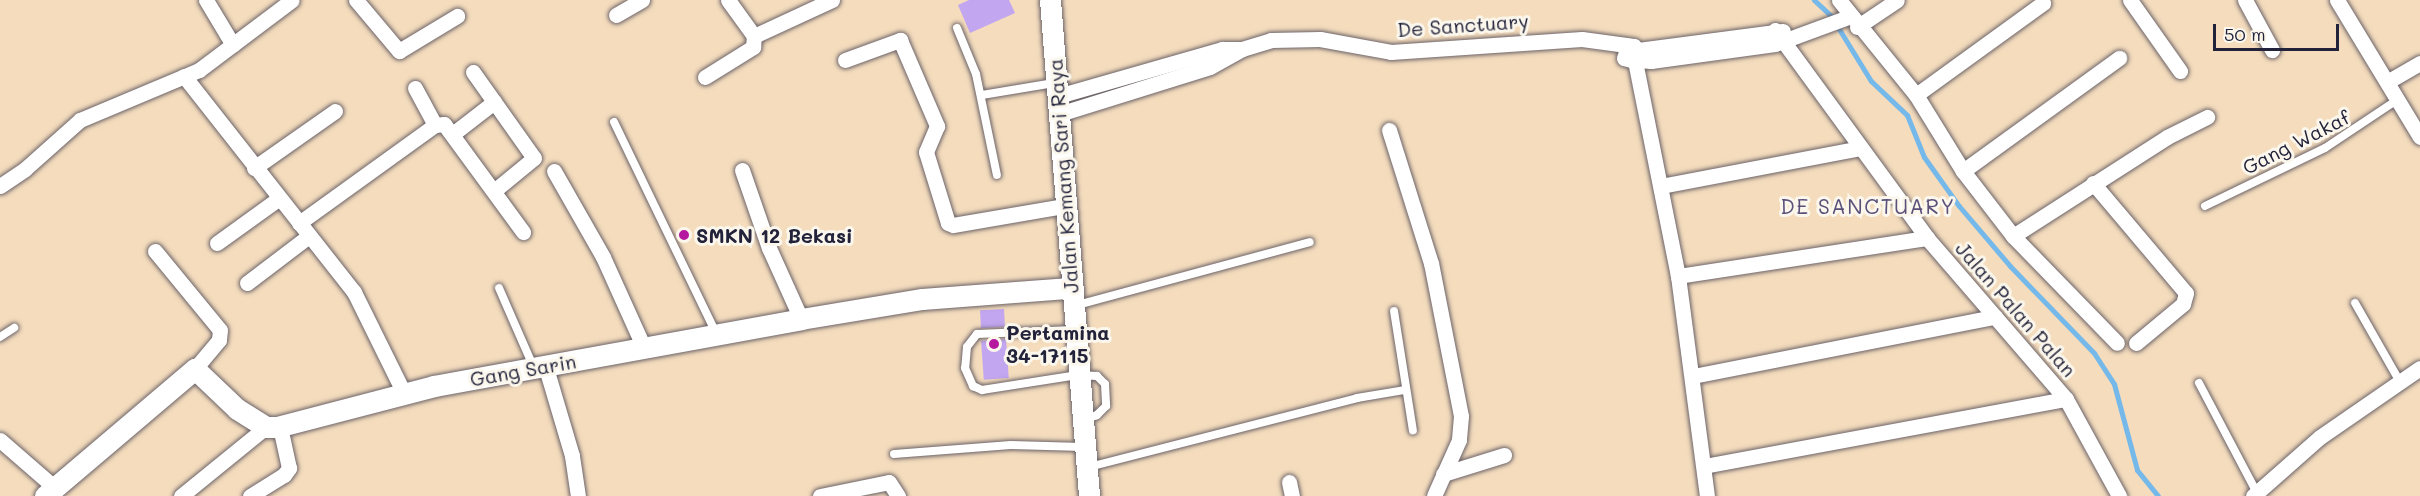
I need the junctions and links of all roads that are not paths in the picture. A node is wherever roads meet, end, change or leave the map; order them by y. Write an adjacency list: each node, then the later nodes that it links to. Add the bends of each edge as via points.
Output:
1 (206, 0): 20 (street)
2 (292, 0): 20 (street)
3 (356, 0): 15 (street, via 399,51)
4 (642, 0): 14 (street)
5 (728, 0): 18 (street, via 747,32)
6 (832, 0): 18 (street)
7 (1050, 0): 34 (street, Jalan Kemang Sari Raya)
8 (1839, 0): 16 (street)
9 (1897, 0): 16 (street)
10 (2130, 0): 26 (street)
11 (2245, 0): 21 (street)
12 (2337, 0): 30 (street)
13 (2043, 3): 33 (street)
14 (616, 15)
15 (457, 16)
16 (1854, 22): 19 (street, via 1835,22); 33 (street)
17 (957, 28): 32 (lane)
18 (754, 36): 29 (street, via 753,48)
19 (1778, 36): 22 (street, via 1651,61); 44 (street, Jalan Palan Palan)
20 (233, 45): 28 (street)
21 (2272, 50)
22 (1632, 58): 34 (street, De Sanctuary, via 1582,39 1391,52 1292,38 1242,49 1210,68); 52 (street)
23 (2119, 58): 48 (street)
24 (845, 60): 55 (street, via 900,40 937,126 926,152 948,223)
25 (2420, 63): 30 (street)
26 (2180, 71)
27 (473, 72): 36 (street)
28 (184, 76): 45 (street); 51 (street, via 80,120 26,169)
29 (705, 77)
30 (2387, 82): 35 (street)
31 (415, 88): 40 (street)
32 (982, 95): 34 (lane); 49 (lane)
33 (1916, 95): 48 (street)
34 (1058, 98): 55 (street, Jalan Kemang Sari Raya)
35 (2397, 100): 43 (street); 56 (lane, Gang Wakaf, via 2325,148)
36 (494, 102): 42 (street); 53 (street, via 534,159)
37 (335, 111): 45 (street)
38 (2207, 117): 50 (street)
39 (614, 122): 75 (lane)
40 (435, 125): 42 (street, via 448,126); 57 (street)
41 (1389, 130): 99 (street, via 1431,263 1461,416 1459,440)
42 (454, 133): 53 (street)
43 (2420, 137)
44 (1860, 148): 52 (street); 61 (street, Jalan Palan Palan)
45 (254, 168): 54 (street)
46 (742, 170): 72 (street, via 769,248)
47 (554, 171): 79 (street, via 603,257)
48 (1963, 171): 60 (street)
49 (997, 176)
50 (2093, 183): 60 (street); 78 (street, via 2186,293 2183,304)
51 (0, 186)
52 (1661, 186): 65 (street)
53 (495, 190): 58 (street)
54 (278, 199): 57 (street); 63 (street)
55 (1064, 206): 68 (street, Jalan Kemang Sari Raya)
56 (2205, 206)
57 (299, 223): 59 (street)
58 (523, 232)
59 (309, 236): 66 (street); 88 (street, via 354,292)
60 (2013, 237): 77 (street)
61 (1927, 238): 65 (street); 71 (street, Jalan Palan Palan)
62 (1310, 242): 68 (lane)
63 (217, 243)
64 (155, 251): 82 (street, via 220,330 219,340)
65 (1678, 276): 84 (street)
66 (247, 282)
67 (499, 288): 80 (lane)
68 (1070, 297): 72 (street, Gang Sarin, via 922,299); 74 (street, Jalan Kemang Sari Raya)
69 (2355, 303): 85 (lane)
70 (1394, 311): 87 (lane)
71 (1995, 317): 84 (street); 89 (street, Jalan Palan Palan)
72 (801, 319): 75 (street, Gang Sarin)
73 (14, 327): 76 (lane)
74 (1074, 330): 83 (street, Jalan Kemang Sari Raya); 83 (lane, via 977,334 967,347 965,368 973,386 982,390)
75 (717, 334): 79 (street, Gang Sarin)
76 (0, 337)
77 (2117, 343)
78 (2136, 343)
79 (644, 348): 80 (street, Gang Sarin)
80 (540, 368): 88 (street, Gang Sarin); 105 (street, via 572,456)
81 (2420, 368): 85 (street)
82 (195, 369): 91 (street, via 237,409); 100 (street)
83 (1078, 375): 90 (street, Jalan Kemang Sari Raya); 90 (lane, via 1097,376 1108,395 1106,406 1097,415)
84 (1693, 376): 97 (street)
85 (2397, 376): 102 (street, via 2320,437)
86 (2199, 383): 102 (lane)
87 (1405, 390): 92 (lane); 98 (lane, via 1357,398)
88 (405, 394): 91 (street, Gang Sarin)
89 (2066, 399): 97 (street); 101 (street, Jalan Palan Palan)
90 (1081, 421): 94 (street, Jalan Kemang Sari Raya)
91 (273, 427): 103 (street); 104 (street, via 289,468)
92 (1413, 431)
93 (0, 440): 100 (street)
94 (1083, 447): 95 (lane, via 1011,445); 98 (street, Jalan Kemang Sari Raya)
95 (894, 454)
96 (1504, 455): 99 (street)
97 (1704, 466): 110 (street)
98 (1085, 468): 108 (street, Jalan Kemang Sari Raya)
99 (1443, 474): 109 (street)
100 (49, 491)
101 (2115, 495)
102 (2256, 495)
103 (181, 496)
104 (252, 496)
105 (578, 496)
106 (820, 496): 107 (street, via 889,482)
107 (898, 496)
108 (1089, 496)
109 (1434, 496)
110 (1707, 496)

